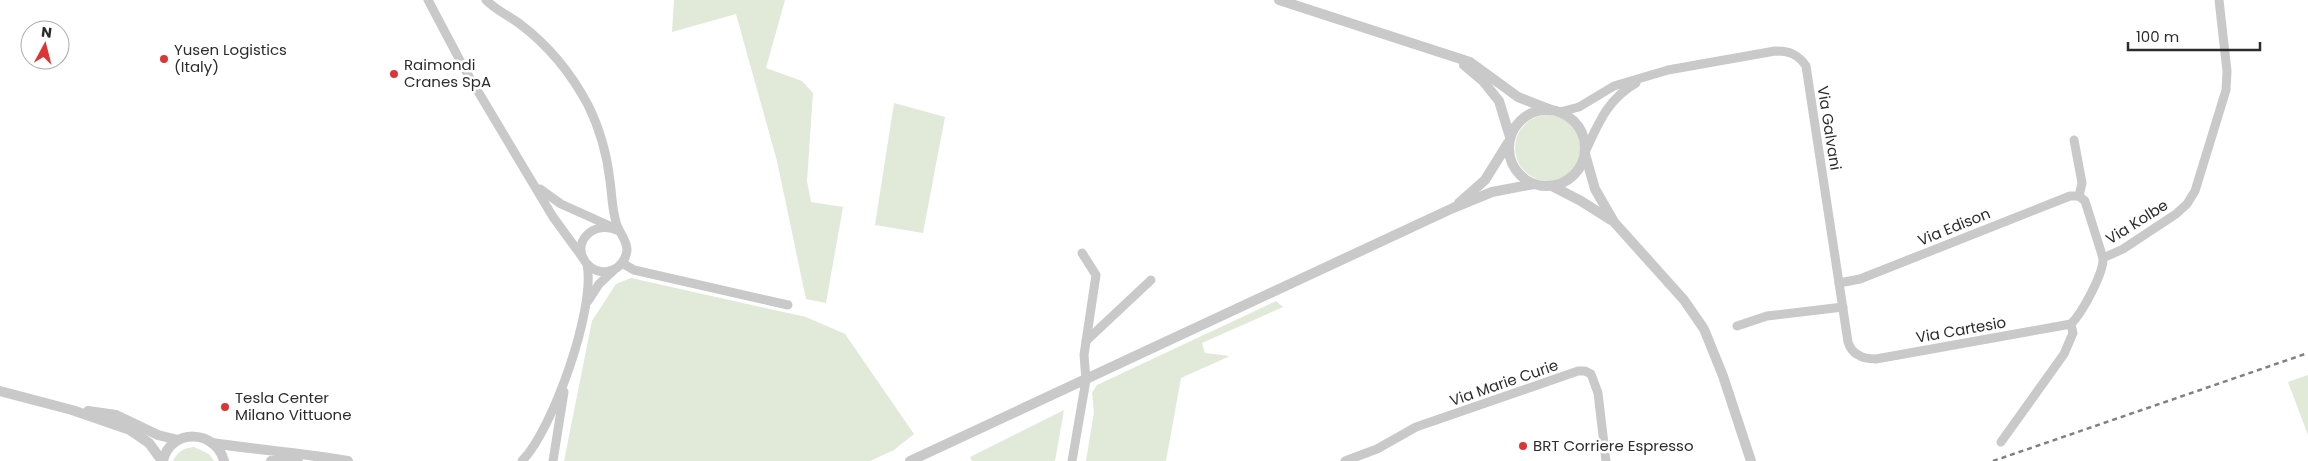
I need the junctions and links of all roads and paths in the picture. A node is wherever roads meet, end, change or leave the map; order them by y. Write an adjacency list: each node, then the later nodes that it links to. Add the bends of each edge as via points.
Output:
1 (428, 0): 11 (street, via 464,68)
2 (486, 0): 15 (street, via 536,37 565,67 579,88 598,126)
3 (1279, 0): 5 (street)
4 (2219, 0): 22 (street, Via Kolbe, via 2226,90 2195,191 2188,204 2176,214 2123,249)
5 (1459, 58): 7 (street, via 1470,62 1518,97); 8 (street, via 1499,101)
6 (1650, 76): 7 (street, Via Galvani, via 1614,86 1579,107); 10 (street, Via Galvani, via 1612,101 1600,117); 26 (street, Via Galvani, via 1711,61 1775,51 1798,56 1806,66)
7 (1555, 111): 8 (street, via 1538,111 1526,116 1516,125); 10 (street, via 1579,126)
8 (1510, 139): 12 (street, via 1509,155 1514,167); 16 (street, via 1485,180)
9 (2074, 140): 14 (street, via 2082,183)
10 (1585, 152): 13 (street, via 1574,176); 18 (street, via 1595,189)
11 (532, 181): 17 (street, via 553,199); 23 (street, via 560,228)
12 (1534, 184): 13 (street); 16 (street, via 1492,192)
13 (1552, 186): 18 (street)
14 (2079, 196): 22 (street, via 2085,201); 26 (street, Via Edison, via 2070,196 1860,279)
15 (611, 205): 17 (street, via 602,216); 19 (street); 20 (street)
16 (1453, 208): 35 (street)
17 (590, 216): 19 (street)
18 (1614, 222): 52 (street, via 1684,300 1704,329)
19 (599, 225): 20 (street); 23 (street, via 585,236 581,251)
20 (615, 229): 24 (street, via 627,251)
21 (1082, 253): 32 (street, via 1096,274)
22 (2103, 258): 30 (street, Via Kolbe, via 2101,272 2078,318)
23 (585, 261): 24 (street, via 600,272); 29 (street, via 589,280)
24 (618, 266): 27 (street); 29 (street, via 594,291)
25 (1151, 280): 32 (street)
26 (1839, 284): 28 (street, Via Galvani)
27 (788, 305)
28 (1843, 307): 31 (street, via 1767,316); 33 (street, Via Galvani, via 1848,342)
29 (585, 310): 34 (street)
30 (2071, 324): 33 (street, Via Cartesio, via 1876,359); 39 (street, Via Kolbe, via 2073,333 2064,354)
31 (1737, 326)
32 (1086, 341): 35 (street)
33 (1857, 354)
34 (566, 377): 46 (street, via 548,421 531,452); 47 (street)
35 (1086, 380): 48 (street); 49 (street)
36 (0, 391): 37 (street)
37 (72, 410): 38 (street, via 116,415 158,436); 41 (street, via 134,432 149,443)
38 (178, 440): 40 (street, via 198,436); 41 (street)
39 (2001, 442)
40 (212, 443): 42 (street); 45 (street)
41 (162, 461)
42 (224, 461)
43 (271, 461): 44 (street)
44 (298, 461)
45 (348, 461)
46 (522, 461)
47 (553, 461)
48 (910, 461)
49 (1072, 461)
50 (1345, 461): 51 (street, Via Marie Curie, via 1377,449 1416,427 1578,371 1591,374 1598,393)
51 (1606, 461)
52 (1751, 461)

